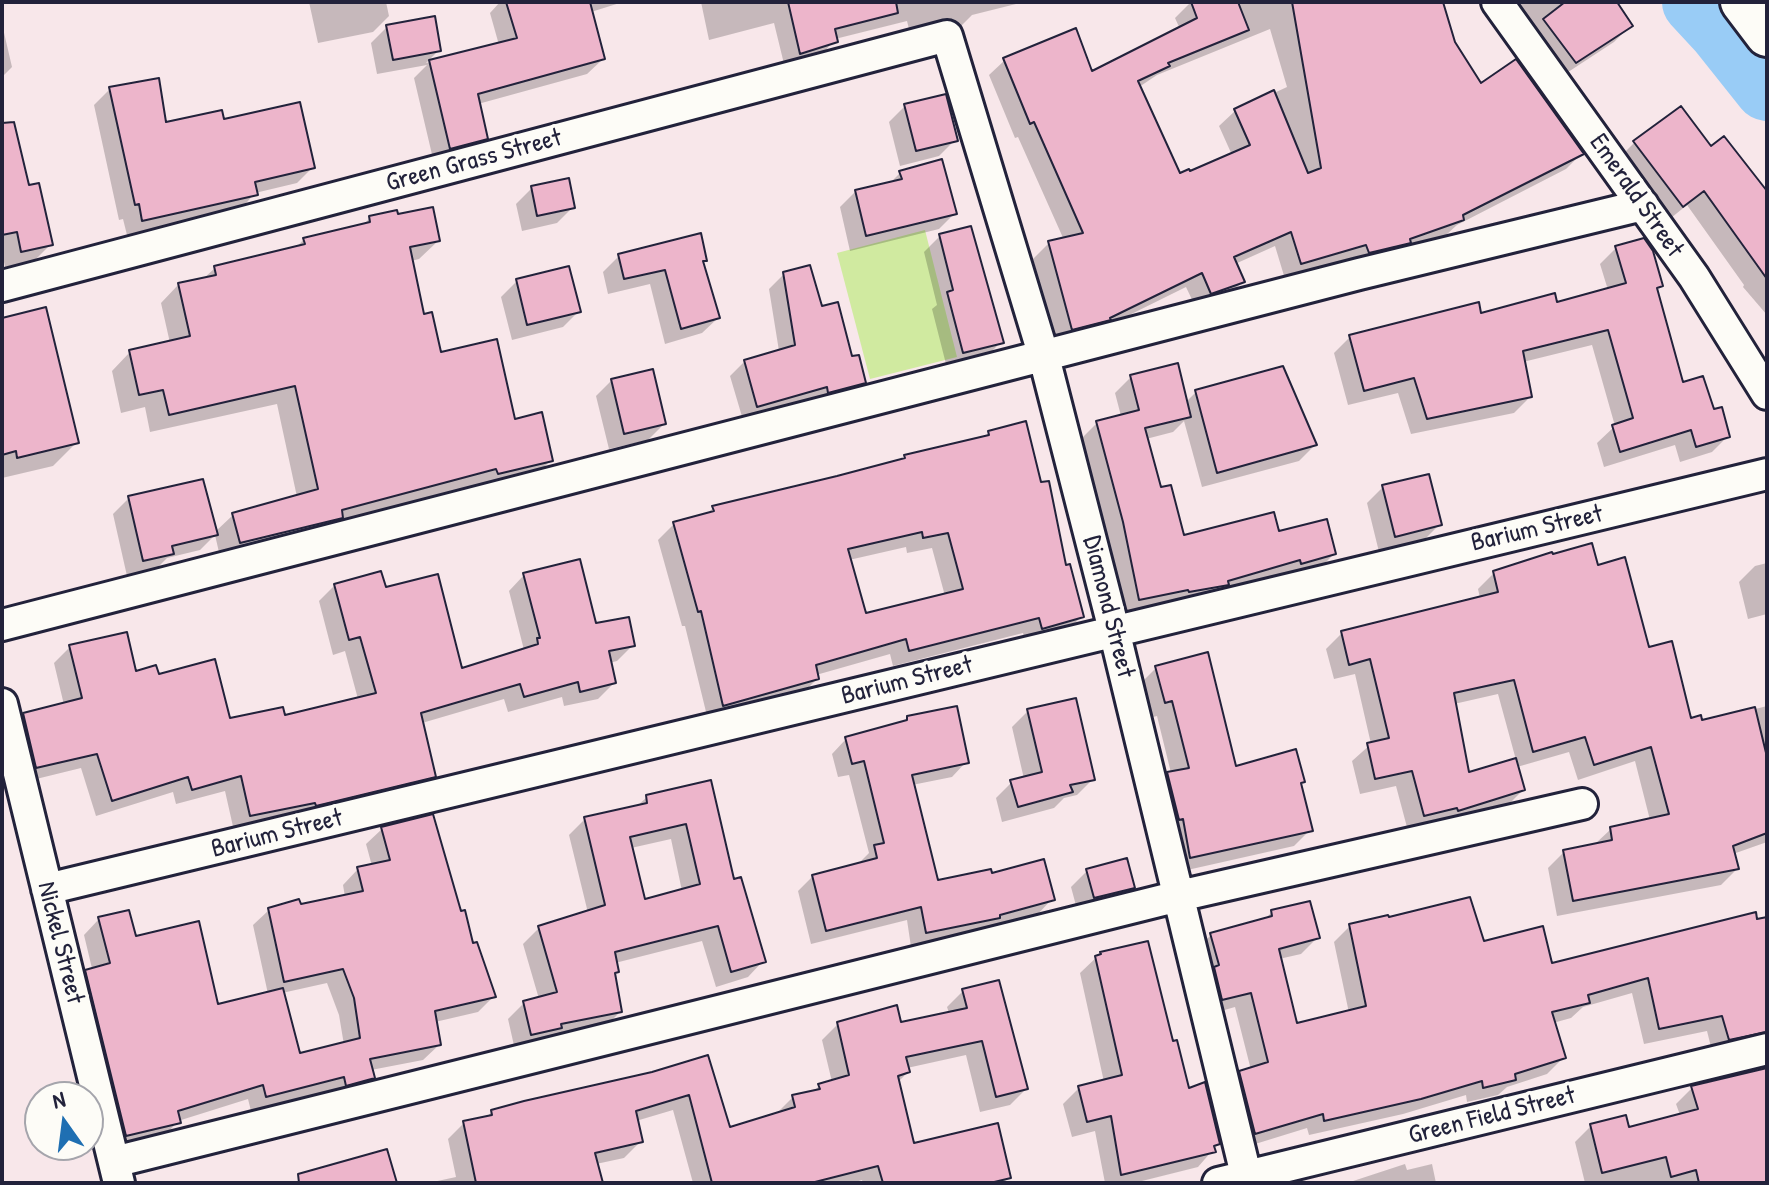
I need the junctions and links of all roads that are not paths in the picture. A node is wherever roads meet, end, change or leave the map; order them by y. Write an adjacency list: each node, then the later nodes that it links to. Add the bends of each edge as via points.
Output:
1 (1497, 2): 5 (street, Emerald Street)
2 (1742, 2): 3 (street)
3 (1767, 35)
4 (947, 36): 6 (street, Green Grass Street); 7 (street, Diamond Street)
5 (1643, 205): 7 (street); 8 (street, Emerald Street)
6 (2, 286)
7 (1044, 357): 10 (street); 11 (street, Diamond Street)
8 (1767, 394)
9 (1767, 474): 11 (street, Barium Street)
10 (2, 625)
11 (1114, 630): 14 (street, Barium Street); 15 (street, Diamond Street)
12 (2, 704): 14 (street, Nickel Street)
13 (1582, 804): 15 (street)
14 (47, 889): 17 (street, Nickel Street)
15 (1179, 896): 17 (street); 18 (street, Diamond Street)
16 (1767, 1049): 18 (street, Green Field Street)
17 (116, 1172)
18 (1237, 1181)

